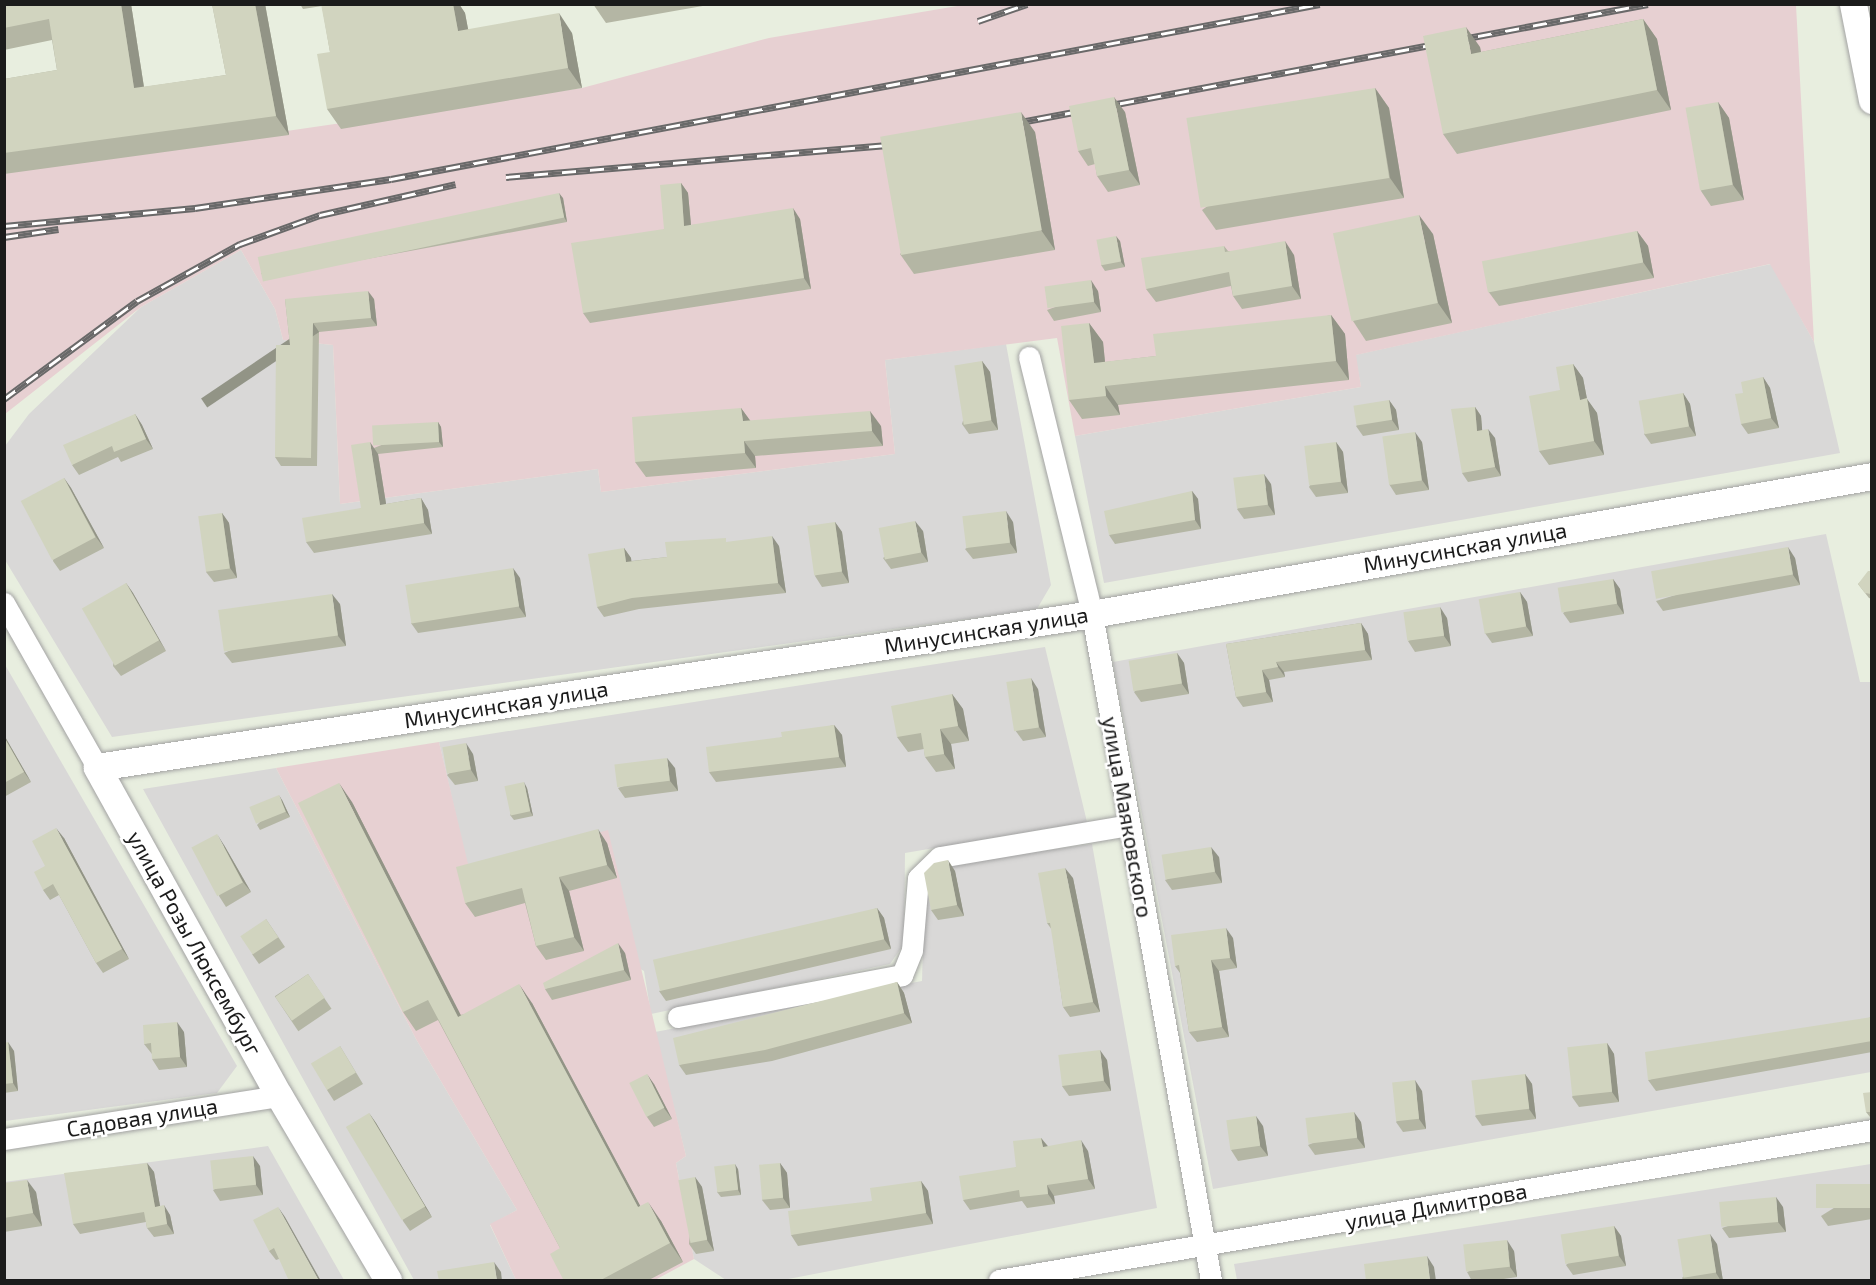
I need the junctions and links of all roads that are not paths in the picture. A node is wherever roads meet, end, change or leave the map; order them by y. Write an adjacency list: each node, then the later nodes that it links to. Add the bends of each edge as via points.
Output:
1 (1853, 4): 2 (street)
2 (1872, 100)
3 (1029, 357): 6 (street, улица Маяковского)
4 (1872, 476): 6 (street, Минусинская улица)
5 (4, 603): 7 (street, улица Розы Люксембург)
6 (1092, 614): 7 (street, Минусинская улица); 8 (street, улица Маяковского)
7 (97, 767): 10 (street, улица Розы Люксембург)
8 (1130, 825): 9 (street, via 940,857 918,878 912,950 902,975); 13 (street, улица Маяковского)
9 (678, 1017)
10 (279, 1096): 12 (street, Садовая улица); 14 (street, улица Розы Люксембург)
11 (1872, 1130): 13 (street, улица Димитрова)
12 (4, 1139)
13 (1205, 1247): 15 (street, улица Димитрова); 16 (street, улица Маяковского)
14 (388, 1281)
15 (999, 1281)
16 (1211, 1281)

